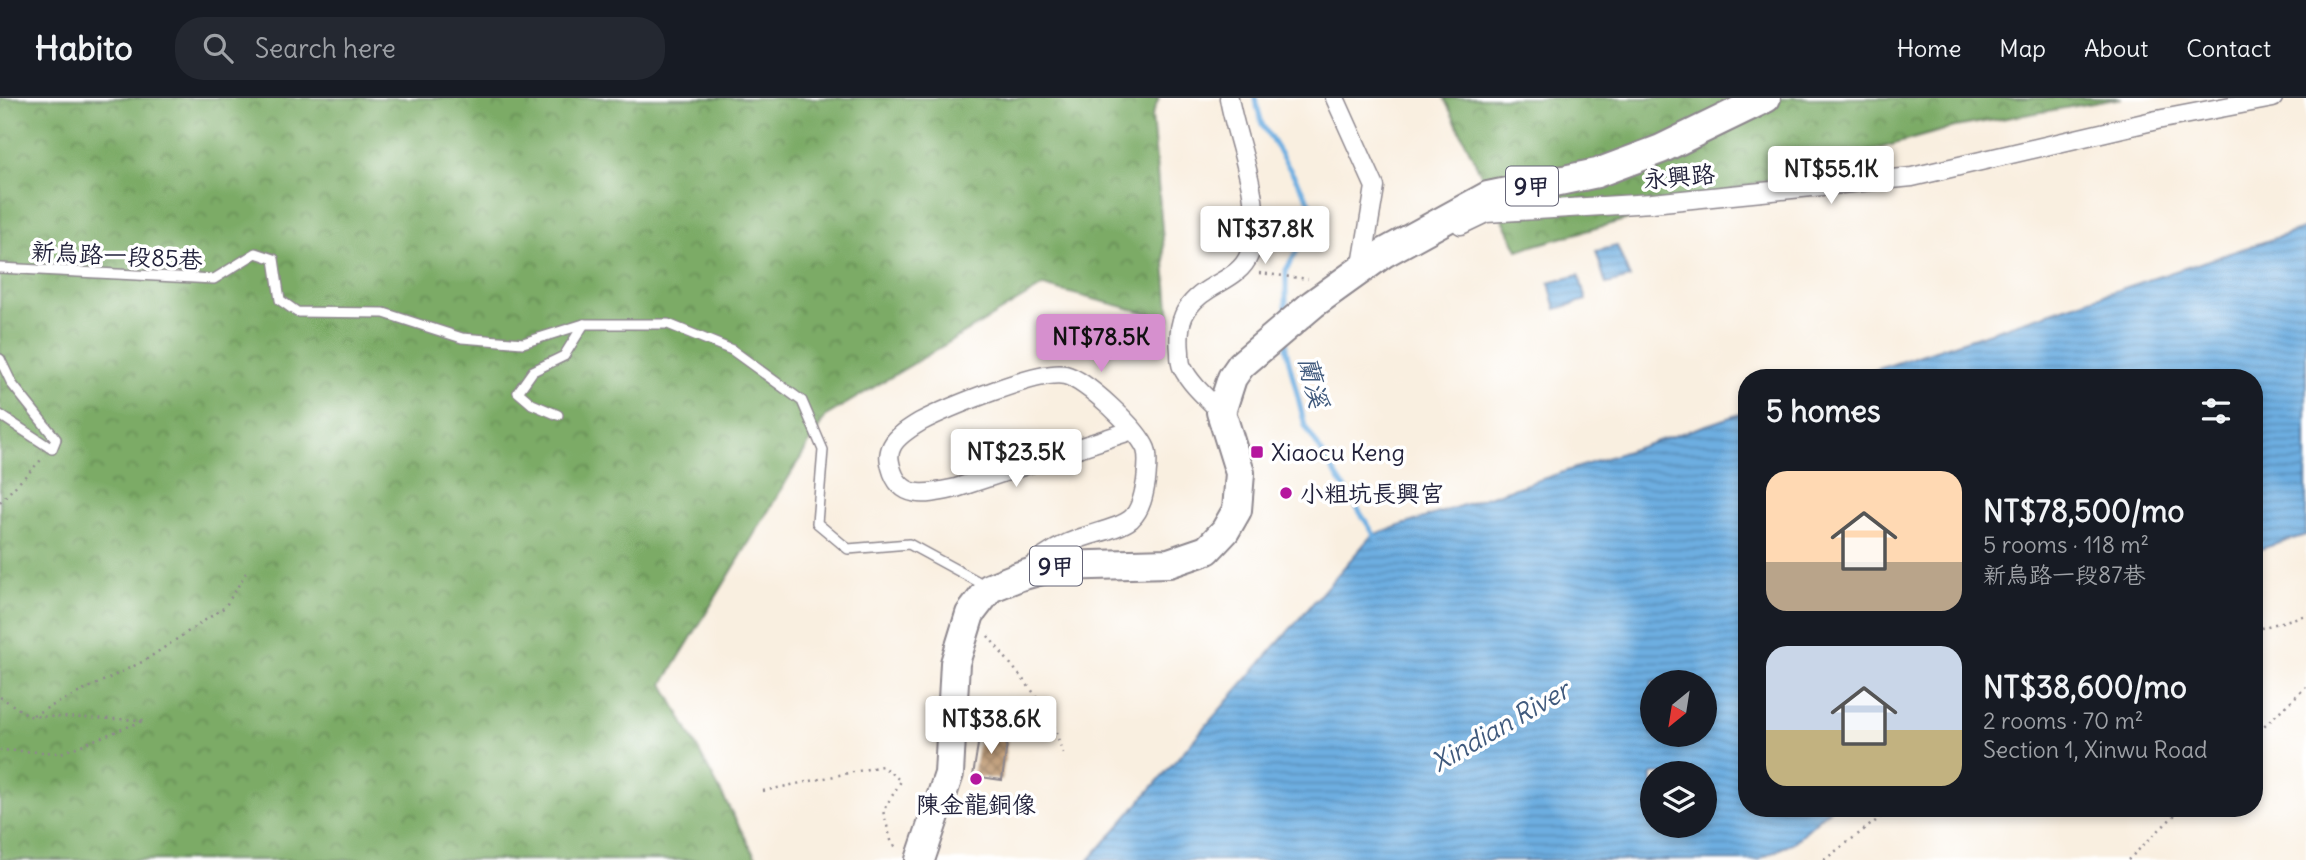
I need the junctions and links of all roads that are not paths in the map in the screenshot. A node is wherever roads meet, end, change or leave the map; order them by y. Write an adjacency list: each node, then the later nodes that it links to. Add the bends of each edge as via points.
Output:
1 (1229, 98): 10 (street, via 1251,180 1254,217 1249,256 1235,273 1186,309 1178,332 1181,365 1195,387)
2 (1335, 98): 7 (street, via 1375,187)
3 (1766, 98): 5 (main road, 9甲, via 1661,149 1597,173 1488,196)
4 (2273, 98): 5 (street, 永興路, via 1912,177 1486,214 1420,249)
5 (1384, 253): 7 (main road, 9甲)
6 (0, 268): 8 (lane, 新烏路一段85巷, via 214,279 256,253 274,259 280,300 297,312 384,313 462,338 523,343)
7 (1361, 271): 10 (main road, 9甲, via 1312,292 1241,365)
8 (584, 324): 12 (lane, via 564,356 533,371 517,392); 15 (lane, 新烏路一段85巷, via 668,324 732,350 803,401 823,450 817,523 848,548 909,544)
9 (0, 359): 11 (lane, via 12,384 56,439 52,449)
10 (1221, 412): 14 (main road, 9甲, via 1240,473 1237,510 1207,550 1170,563 1056,566)
11 (0, 415)
12 (558, 415)
13 (1133, 430): 13 (street, via 1078,382 1053,374 1026,379 919,423 901,435 888,456 901,486 926,494); 14 (street, via 1147,451 1147,466 1143,497 1131,519 1078,539 1043,557)
14 (1020, 576): 15 (main road, 9甲)
15 (990, 588): 16 (main road, via 970,614 955,663 949,774)
16 (921, 859)

